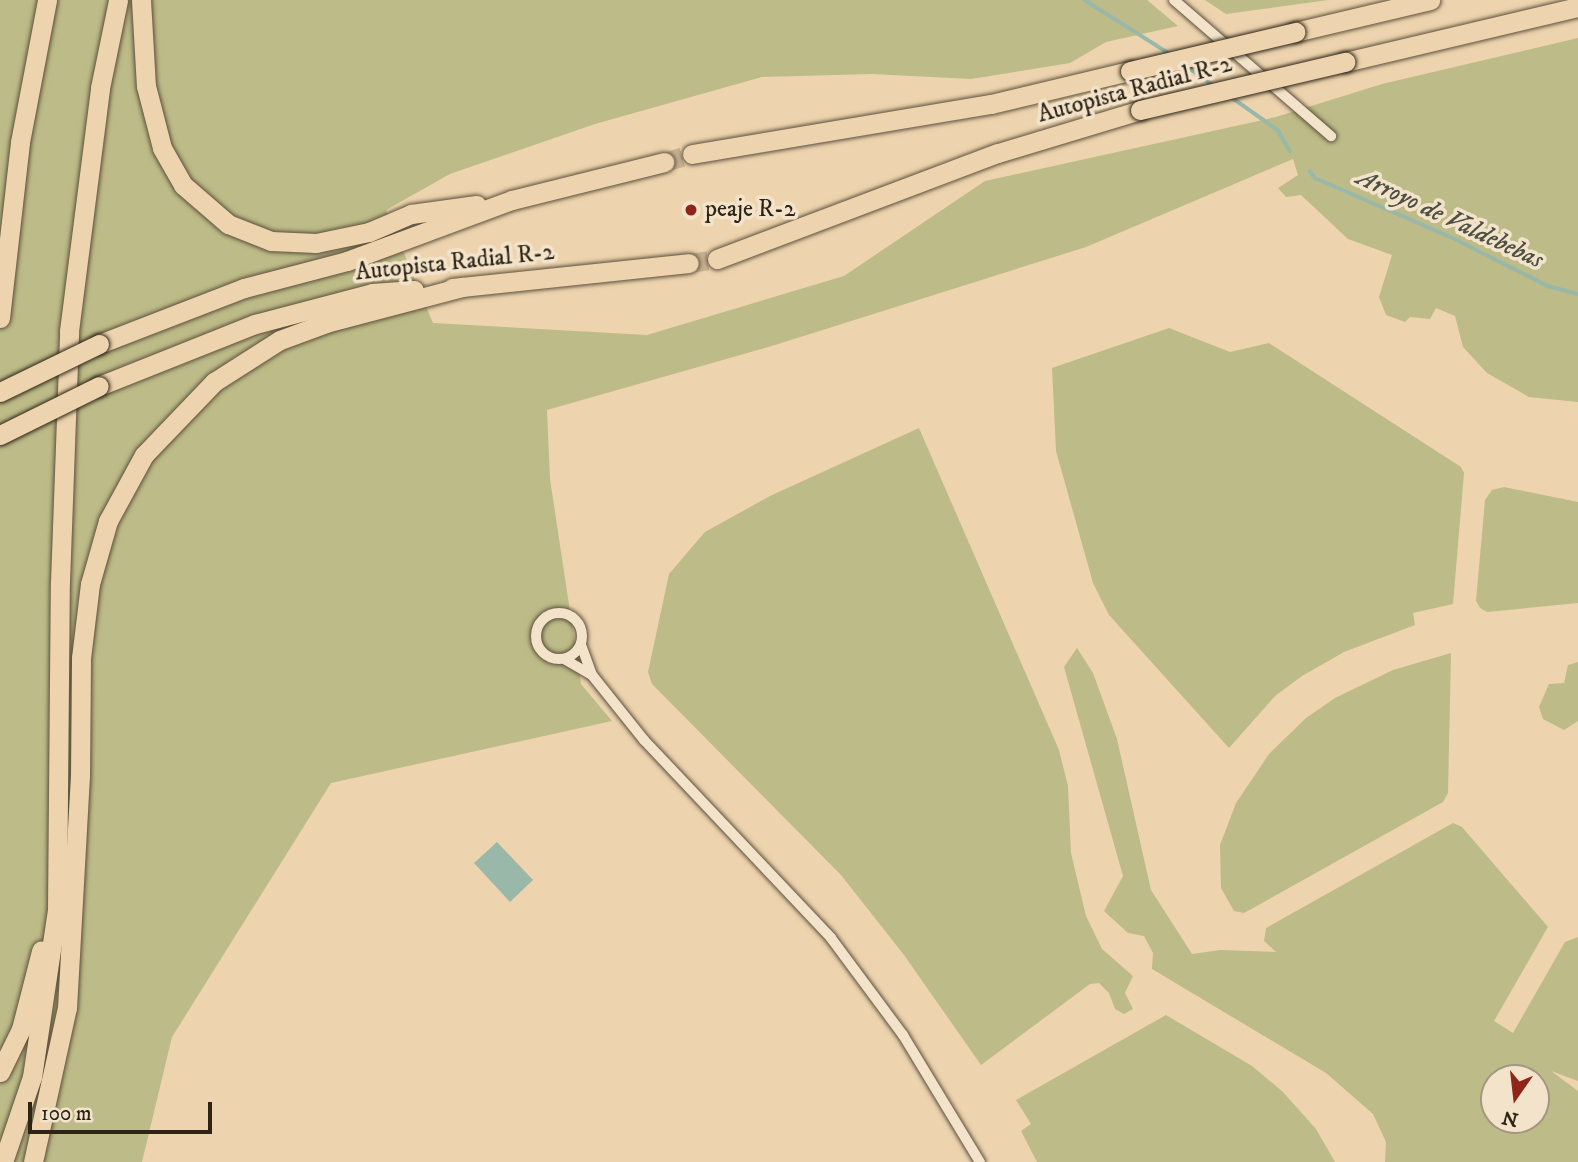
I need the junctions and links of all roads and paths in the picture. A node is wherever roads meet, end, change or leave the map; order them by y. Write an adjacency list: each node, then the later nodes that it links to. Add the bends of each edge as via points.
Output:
1 (47, 0): 14 (highway, via 20,142)
2 (118, 0): 20 (highway, via 95,127 69,331)
3 (141, 0): 10 (highway, via 145,76 162,148 176,177 196,199 241,231 271,241 316,243 350,237 411,214)
4 (1174, 0): 7 (street)
5 (1430, 0): 8 (highway, Autopista Radial R-2, bridge, via 991,104)
6 (1578, 8): 11 (highway, Autopista Radial R-2, bridge, via 1140,110 998,153)
7 (1331, 136)
8 (692, 154)
9 (664, 162): 10 (highway, Autopista Radial R-2)
10 (512, 200): 15 (highway, Autopista Radial R-2, bridge, via 347,261 244,288 99,344)
11 (717, 259)
12 (689, 263): 13 (highway, Autopista Radial R-2)
13 (462, 287): 16 (highway, Autopista Radial R-2, bridge, via 372,293 255,324 99,386); 23 (highway, via 326,323 281,340 214,382 144,455 108,521 90,584 81,658 80,776 67,1009)
14 (0, 318)
15 (0, 392)
16 (0, 435)
17 (581, 645): 18 (street); 18 (street, via 582,633 572,617 560,613 547,616 538,625 537,644 551,658); 19 (street)
18 (564, 659): 19 (street)
19 (592, 675): 24 (street, via 644,740 831,938 903,1035)
20 (57, 799): 21 (highway, via 44,937 21,1029); 22 (highway, via 57,910 46,1006 32,1077)
21 (0, 1072)
22 (3, 1162)
23 (33, 1162)
24 (981, 1162)

